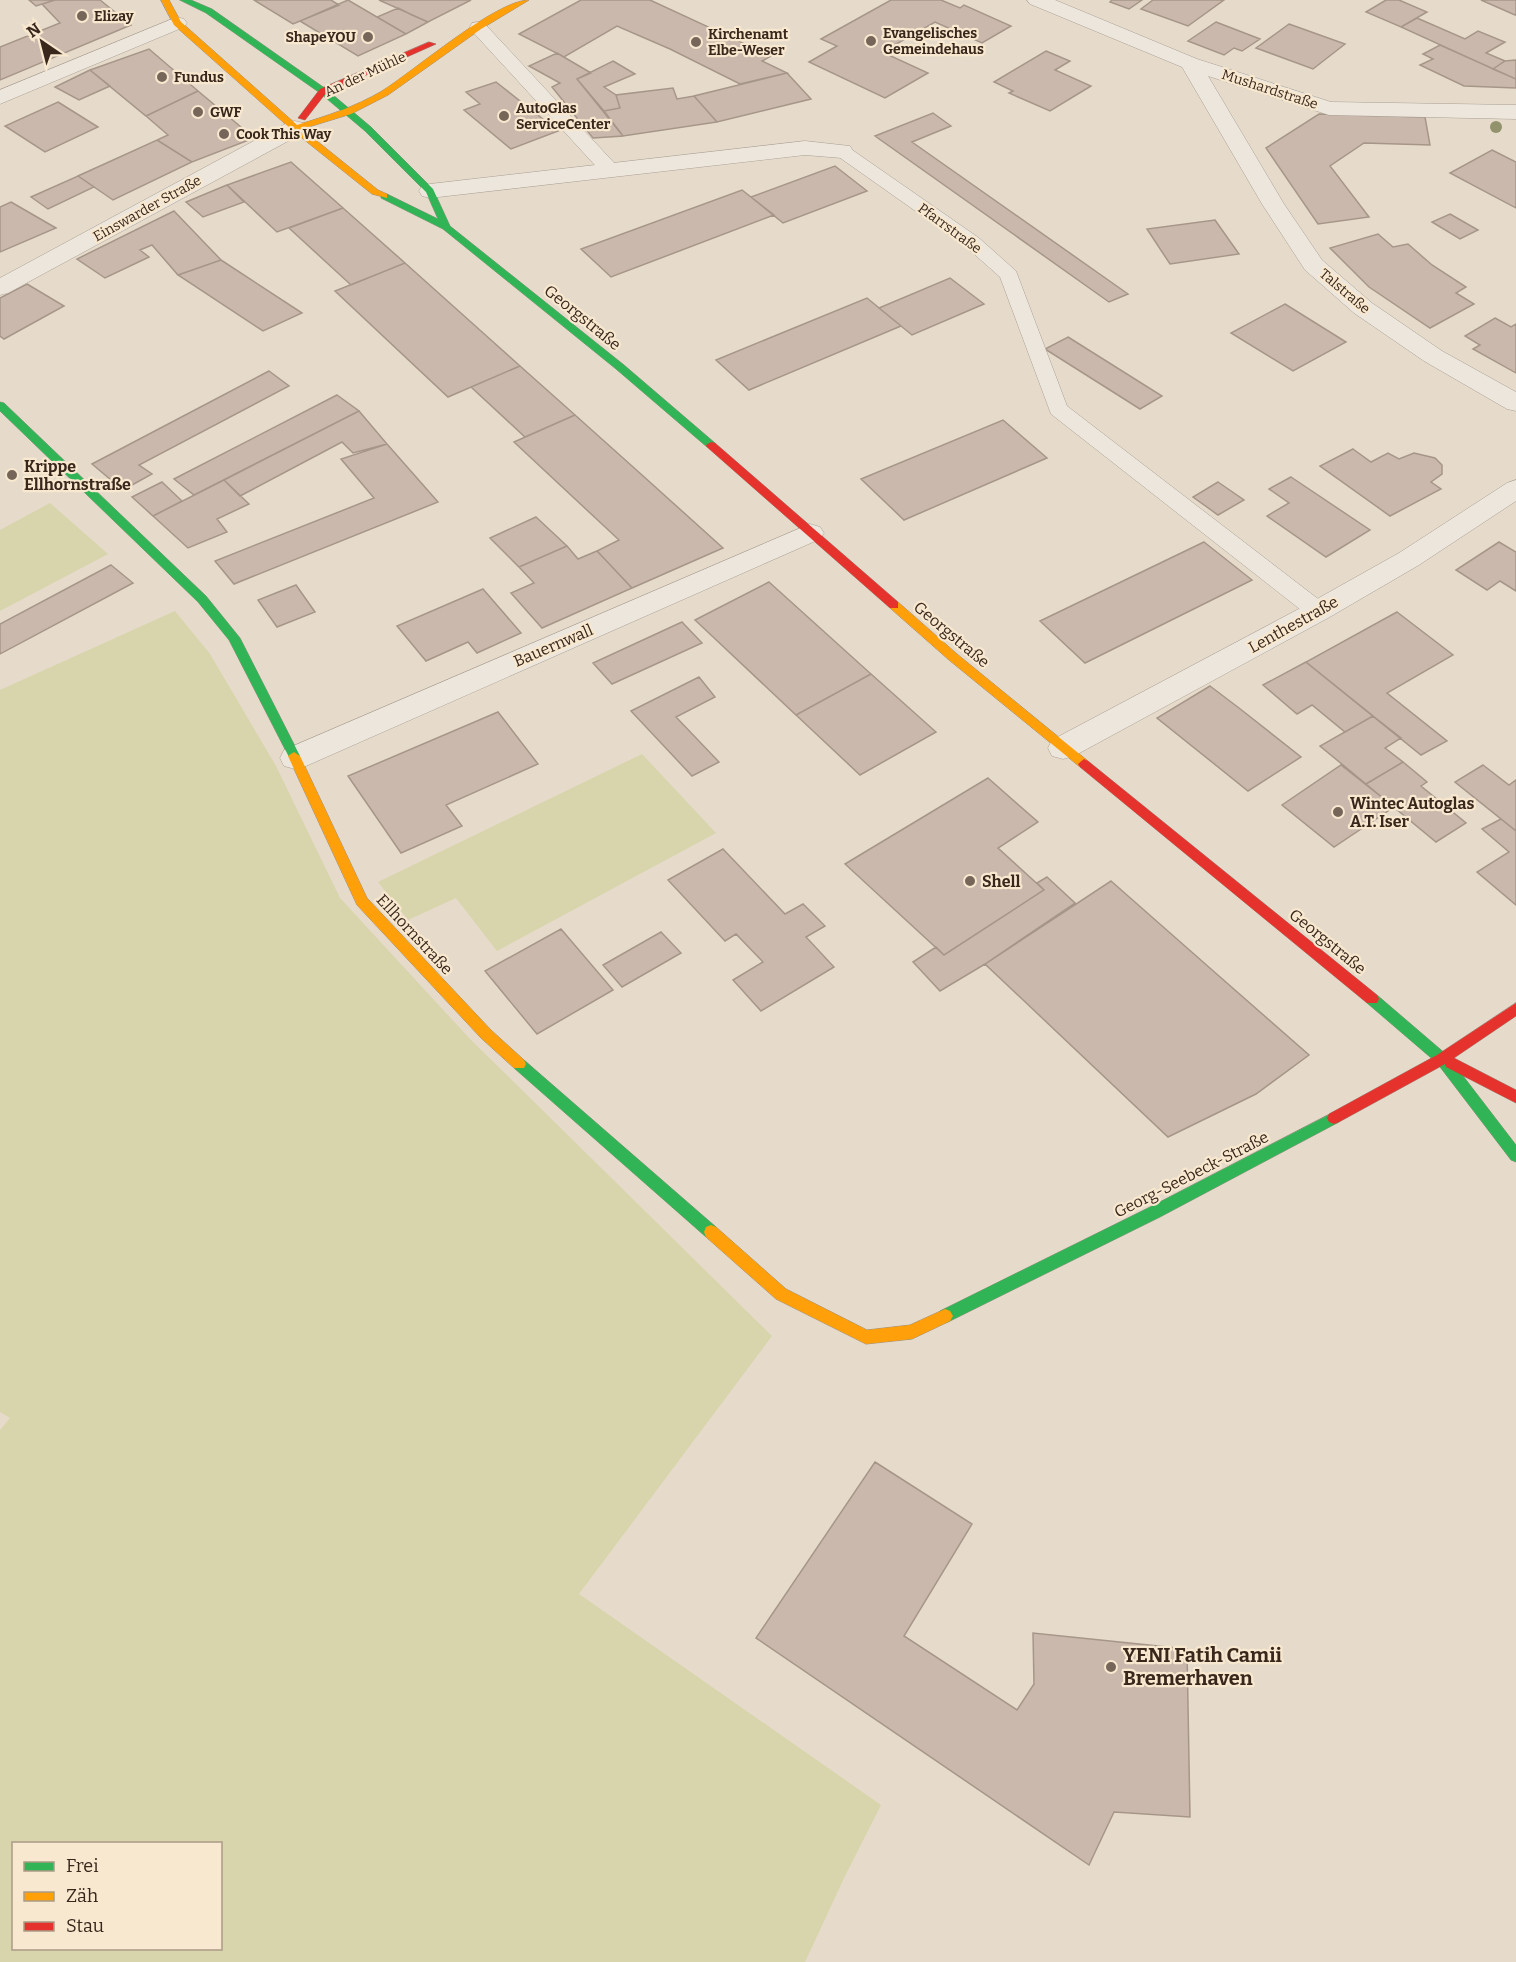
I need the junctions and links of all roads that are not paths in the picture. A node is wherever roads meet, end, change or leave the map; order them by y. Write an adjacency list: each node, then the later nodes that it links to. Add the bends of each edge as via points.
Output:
1 (165, 0): 5 (main road, Georgstraße)
2 (184, 0): 8 (main road, Georgstraße, via 209,11)
3 (525, 0): 6 (main road, An der Mühle)
4 (1037, 0): 7 (street, Mushardstraße)
5 (177, 23): 9 (street); 12 (main road, Georgstraße)
6 (478, 27): 8 (main road, An der Mühle); 10 (main road, An der Mühle, via 385,93); 14 (lane)
7 (1190, 63): 11 (street, Mushardstraße, via 1329,108); 18 (street, Talstraße, via 1313,265 1363,308 1407,338)
8 (323, 92): 10 (main road, Georgstraße); 12 (main road, An der Mühle)
9 (0, 98)
10 (348, 112): 12 (main road, An der Mühle); 15 (main road, Georgstraße)
11 (1516, 112)
12 (295, 128): 16 (main road, Georgstraße, via 375,192); 17 (street, Einswarder Straße)
13 (842, 152): 14 (street, Pfarrstraße, via 805,148); 22 (lane, Pfarrstraße, via 972,242 1009,275 1058,409)
14 (610, 170): 15 (street, Pfarrstraße)
15 (430, 190): 16 (main road, Georgstraße)
16 (446, 227): 21 (main road, Georgstraße, via 620,367)
17 (0, 288)
18 (1516, 403)
19 (0, 405): 24 (main road, Ellhornstraße, via 202,599 234,638)
20 (1516, 489): 22 (street, Lenthestraße, via 1409,559)
21 (810, 533): 23 (main road, Georgstraße); 24 (street, Bauernwall)
22 (1318, 611): 23 (street, Lenthestraße)
23 (1064, 748): 26 (main road, Georgstraße)
24 (295, 758): 29 (main road, Ellhornstraße, via 362,901 486,1034 781,1294)
25 (1516, 1009): 26 (main road, Georg-Seebeck-Straße)
26 (1442, 1059): 27 (main road, Georgstraße); 28 (main road, Georgstraße); 29 (main road, Georg-Seebeck-Straße, via 1155,1212 912,1332)
27 (1516, 1097)
28 (1516, 1156)
29 (866, 1337)

